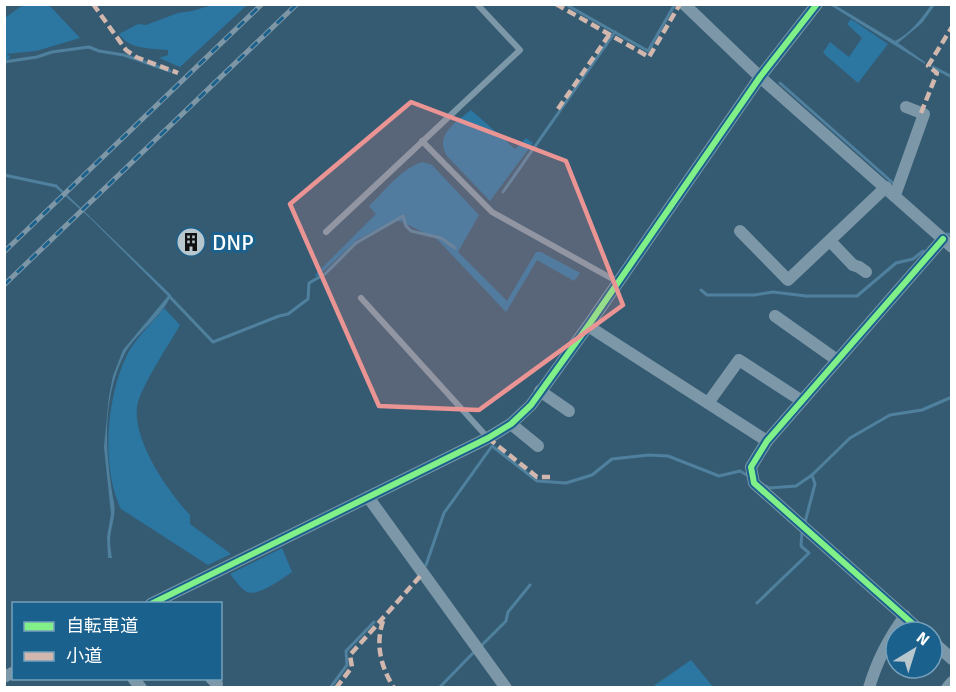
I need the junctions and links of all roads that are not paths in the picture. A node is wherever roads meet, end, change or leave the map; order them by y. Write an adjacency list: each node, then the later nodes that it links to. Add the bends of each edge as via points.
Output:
1 (477, 4): 6 (lane, via 520,50)
2 (684, 4): 4 (street)
3 (817, 4): 4 (street)
4 (760, 77): 7 (street); 13 (street)
5 (906, 106): 7 (street, via 924,114)
6 (422, 141): 9 (lane); 13 (lane, via 492,212)
7 (891, 191): 10 (street); 11 (street)
8 (740, 231): 10 (street, via 788,280)
9 (326, 232)
10 (830, 241): 12 (street, via 853,265)
11 (947, 243): 17 (street)
12 (866, 272)
13 (618, 282): 16 (street)
14 (361, 298): 23 (lane)
15 (775, 316): 17 (street)
16 (588, 326): 18 (street); 20 (street)
17 (837, 360): 19 (street)
18 (540, 391): 21 (street); 22 (street)
19 (802, 401): 20 (street, via 739,360); 24 (street)
20 (708, 403): 24 (street)
21 (569, 411)
22 (511, 424): 23 (street); 25 (street)
23 (488, 438): 26 (street)
24 (767, 441): 28 (street, via 751,467 754,483)
25 (538, 446)
26 (368, 497): 27 (street); 31 (street)
27 (153, 602)
28 (905, 616): 29 (street); 32 (street, via 890,636)
29 (909, 620)
30 (951, 682): 33 (street)
31 (506, 687)
32 (869, 687)
33 (947, 687)

